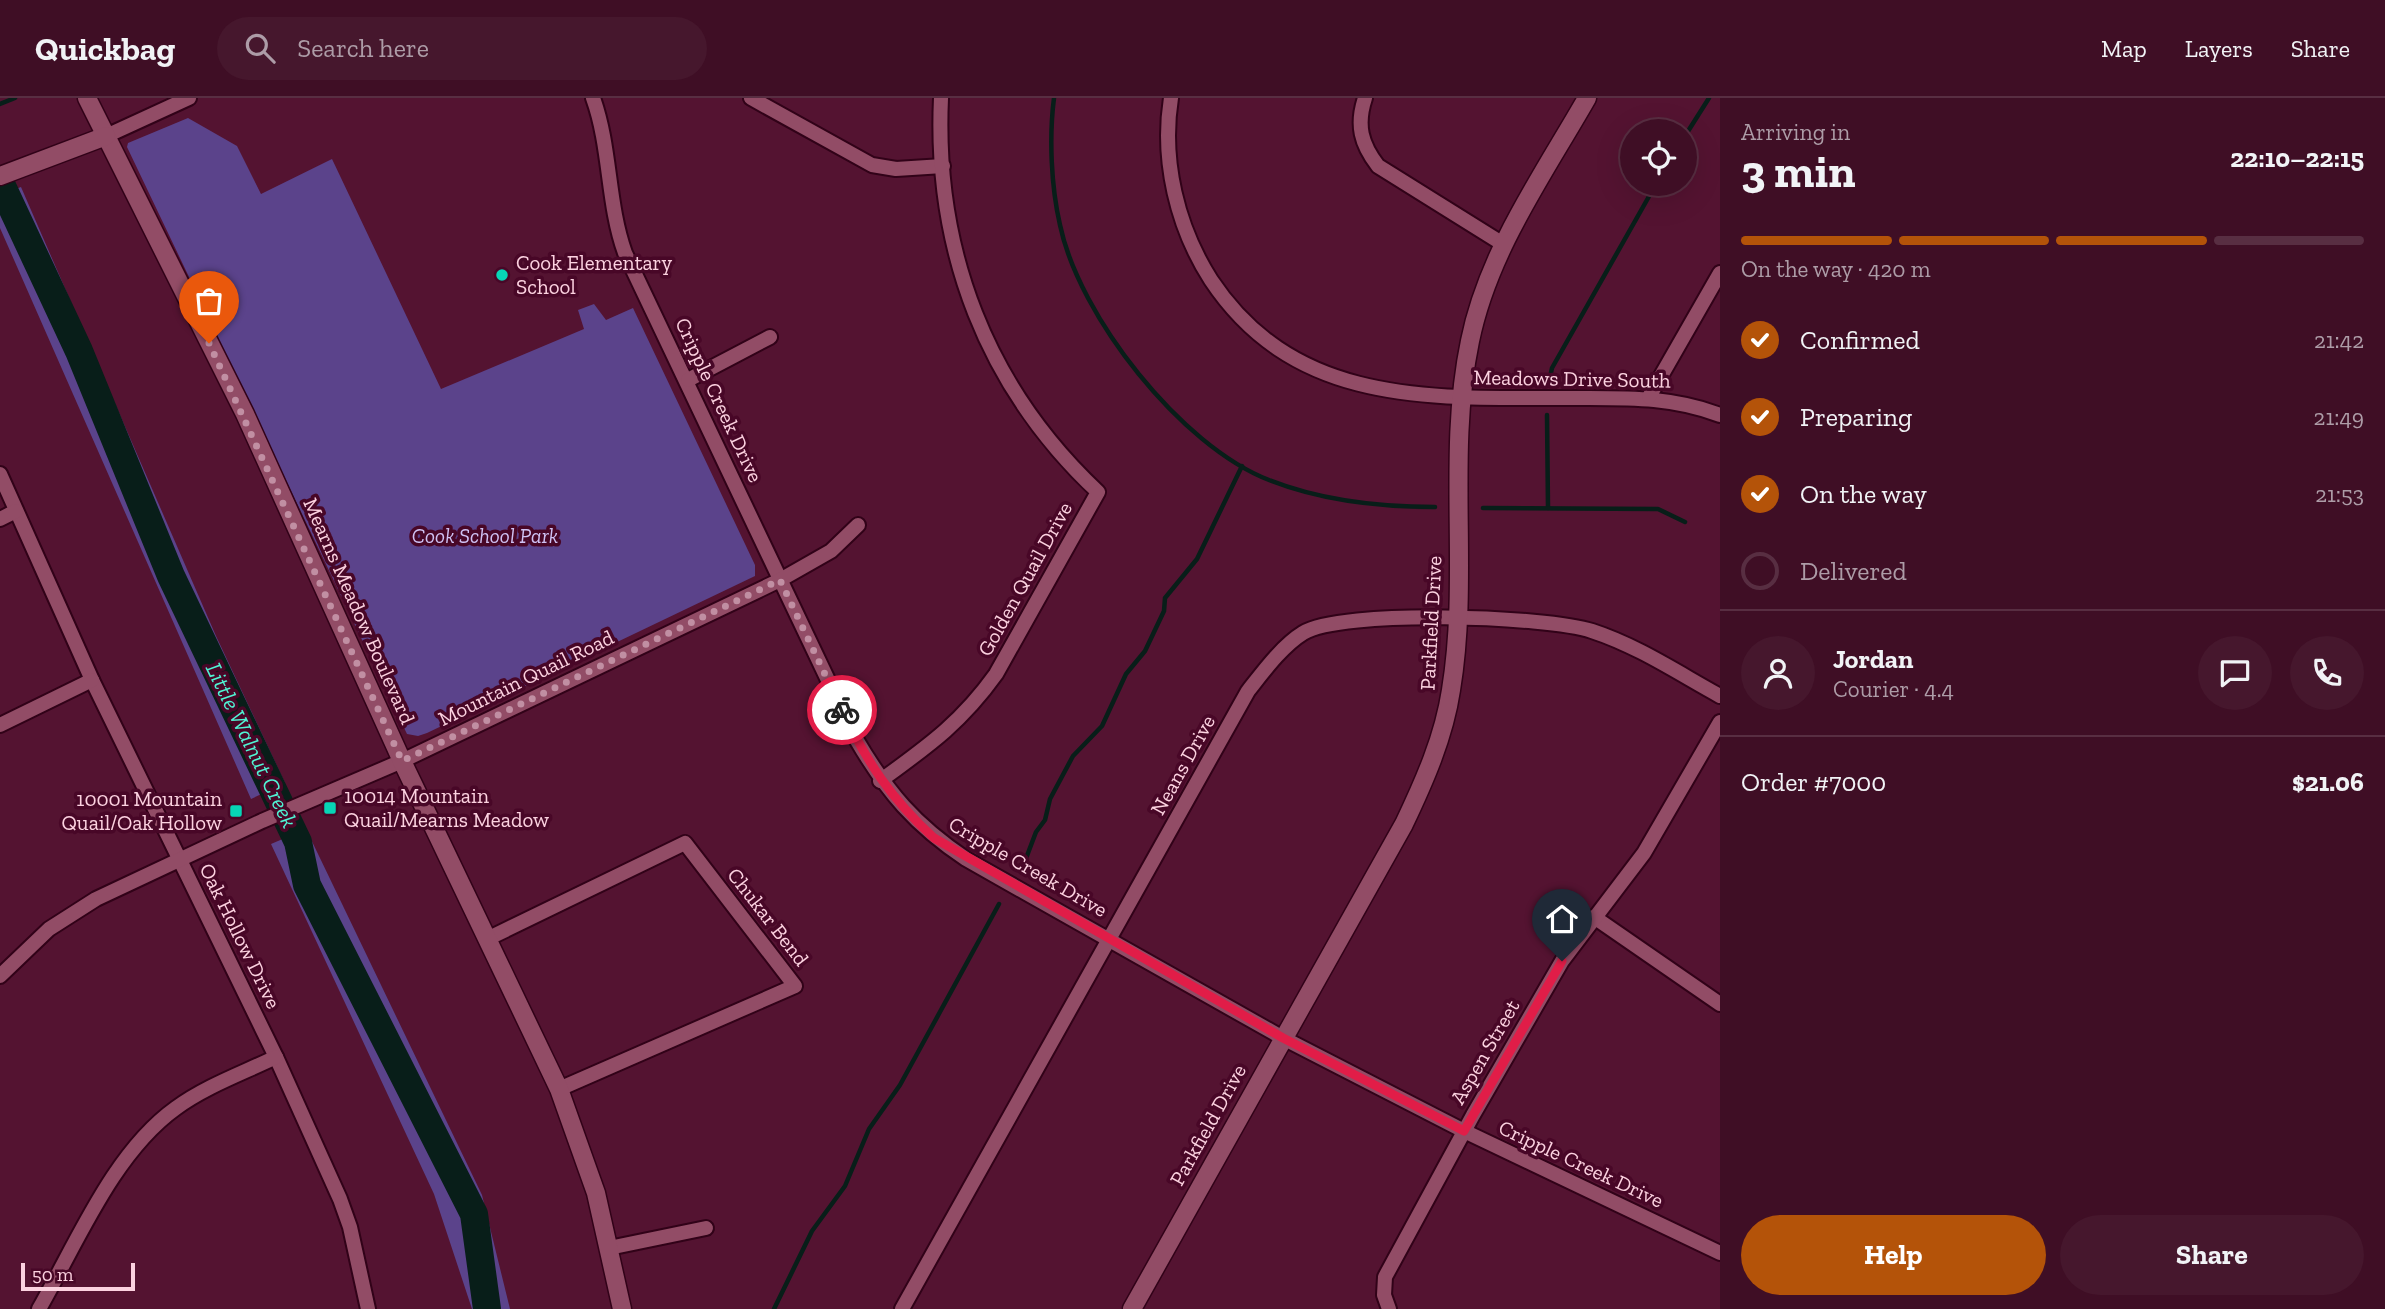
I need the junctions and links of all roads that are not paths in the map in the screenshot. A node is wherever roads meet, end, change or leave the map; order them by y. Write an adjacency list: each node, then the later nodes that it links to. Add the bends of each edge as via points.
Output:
1 (88, 98): 9 (street, Mearns Meadow Boulevard)
2 (188, 98): 9 (street)
3 (751, 98): 10 (street, via 872,165 896,169)
4 (941, 98): 10 (street, Golden Quail Drive)
5 (1171, 98): 16 (street, Meadows Drive South, via 1169,161 1188,236 1221,294 1251,327 1286,354 1351,384 1394,393)
6 (1365, 98): 12 (street, via 1359,127 1367,152 1378,166)
7 (1587, 98): 12 (street, Parkfield Drive)
8 (596, 99): 15 (street, Cripple Creek Drive, via 617,229)
9 (106, 136): 11 (street); 29 (street, Mearns Meadow Boulevard, via 245,414)
10 (943, 166): 30 (street, Golden Quail Drive, via 951,233 982,334 1041,433 1098,492 976,702 940,737)
11 (0, 176)
12 (1503, 244): 16 (street, Parkfield Drive, via 1478,307)
13 (1720, 273): 17 (street)
14 (770, 337): 15 (street)
15 (688, 380): 23 (street, Cripple Creek Drive)
16 (1462, 397): 17 (street, Meadows Drive South); 24 (street, Parkfield Drive)
17 (1649, 397): 18 (street, Meadows Drive South, via 1691,404)
18 (1720, 415)
19 (0, 474): 20 (street, Oak Hollow Drive)
20 (16, 511): 21 (street); 25 (street, Oak Hollow Drive)
21 (0, 519)
22 (858, 525): 23 (street, Mountain Quail Road, via 831,551)
23 (780, 580): 29 (street, Mountain Quail Road); 30 (street, Cripple Creek Drive)
24 (1457, 620): 26 (street, Neans Drive, via 1541,622 1591,631 1623,642); 34 (street, Neans Drive, via 1341,622 1304,632 1248,691); 37 (street, Parkfield Drive, via 1451,692 1428,770 1404,824)
25 (92, 680): 28 (street); 31 (street, Oak Hollow Drive)
26 (1720, 696)
27 (1720, 722): 32 (street, Aspen Street, via 1644,853)
28 (0, 725)
29 (402, 761): 31 (street, Mountain Quail Road); 33 (street, Mearns Meadow Boulevard)
30 (880, 781): 34 (street, Cripple Creek Drive, via 934,838)
31 (179, 859): 35 (street, Mountain Quail Road, via 72,913); 38 (street, Oak Hollow Drive)
32 (1594, 917): 36 (street); 40 (street, Aspen Street, via 1562,961)
33 (487, 939): 39 (street, Mearns Meadow Boulevard); 39 (street, Chukar Bend, via 684,843 795,986)
34 (1110, 939): 37 (street, Cripple Creek Drive); 47 (street, Neans Drive)
35 (0, 976)
36 (1720, 1004)
37 (1283, 1038): 40 (street, Cripple Creek Drive); 48 (street, Parkfield Drive)
38 (276, 1057): 44 (street, via 194,1097 148,1132 118,1171); 45 (street, Oak Hollow Drive, via 350,1227)
39 (559, 1089): 42 (street, Mearns Meadow Boulevard, via 596,1194)
40 (1464, 1131): 43 (street, Cripple Creek Drive); 49 (street, Aspen Street, via 1385,1277)
41 (706, 1228): 42 (street)
42 (609, 1248): 46 (street, Mearns Meadow Boulevard)
43 (1720, 1253)
44 (39, 1309)
45 (368, 1309)
46 (622, 1309)
47 (902, 1309)
48 (1132, 1309)
49 (1389, 1309)

